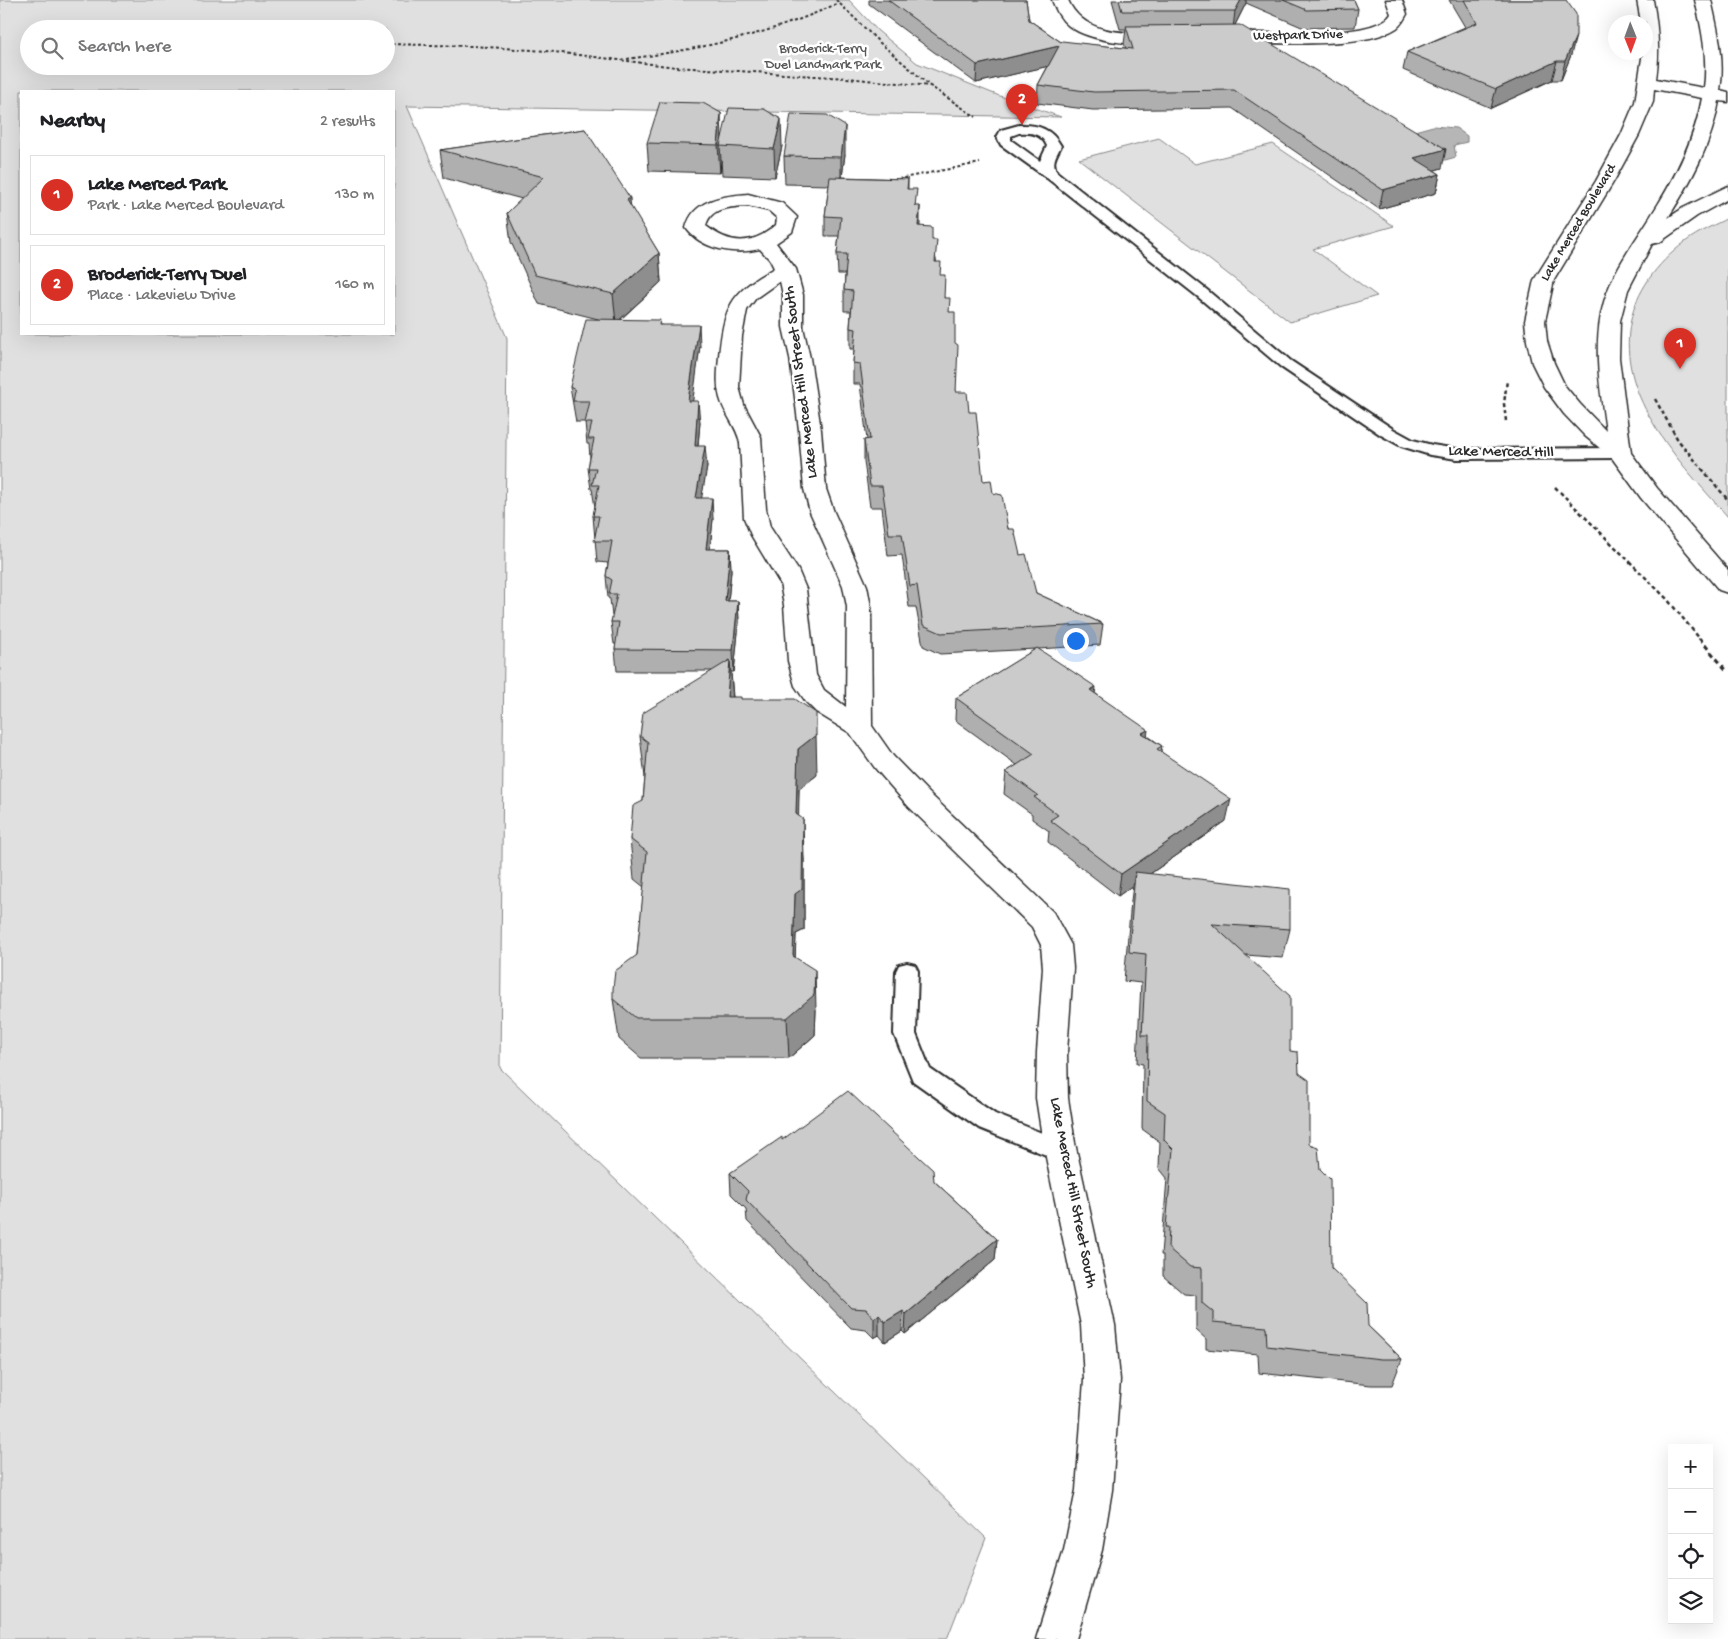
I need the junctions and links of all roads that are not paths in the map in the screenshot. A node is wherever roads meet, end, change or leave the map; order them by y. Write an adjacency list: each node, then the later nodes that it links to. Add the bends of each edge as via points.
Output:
1 (1060, 0): 6 (street, via 1067,16 1086,29 1119,37)
2 (1394, 0): 5 (street, Westpark Drive, via 1399,14 1396,21 1374,32 1341,36)
3 (1645, 0): 7 (street, Lake Merced Boulevard, via 1651,40)
4 (1703, 0): 8 (street, Lake Merced Boulevard)
5 (1206, 37)
6 (1178, 38)
7 (1648, 83): 8 (street); 14 (street, Lake Merced Boulevard, via 1641,108 1618,158 1544,280 1535,321 1543,363 1556,387 1593,431)
8 (1721, 96): 12 (street, Lake Merced Boulevard, via 1690,164)
9 (1052, 174): 9 (lane, Lake Merced Hill, via 1006,142 1003,137 1006,133 1023,128 1034,129 1052,141 1054,146 1047,160); 14 (lane, Lake Merced Hill, via 1286,364 1406,442 1430,450 1479,455)
10 (1728, 192): 12 (street, via 1690,212)
11 (764, 242): 13 (street, Lake Merced Hill Street South)
12 (1642, 246): 14 (street, Lake Merced Boulevard, via 1617,292 1608,330)
13 (786, 269): 16 (street, Lake Merced Hill Street South, via 793,295 793,327 810,430 815,489 855,586 859,608); 16 (street, Lake Merced Hill Street South, via 760,284 738,305 733,318 727,385 731,401 752,443 757,519 765,541 789,577 796,596 804,681 814,698)
14 (1620, 453): 15 (street, Lake Merced Boulevard, via 1649,493)
15 (1728, 585)
16 (859, 727): 18 (street, Lake Merced Hill Street South, via 884,762 919,800 1043,920 1056,945 1058,968 1052,1098)
17 (907, 971): 18 (lane, via 905,1034 921,1075 987,1121)
18 (1061, 1151): 19 (street, Lake Merced Hill Street South, via 1098,1325 1102,1380 1094,1490 1084,1550)
19 (1056, 1639)

